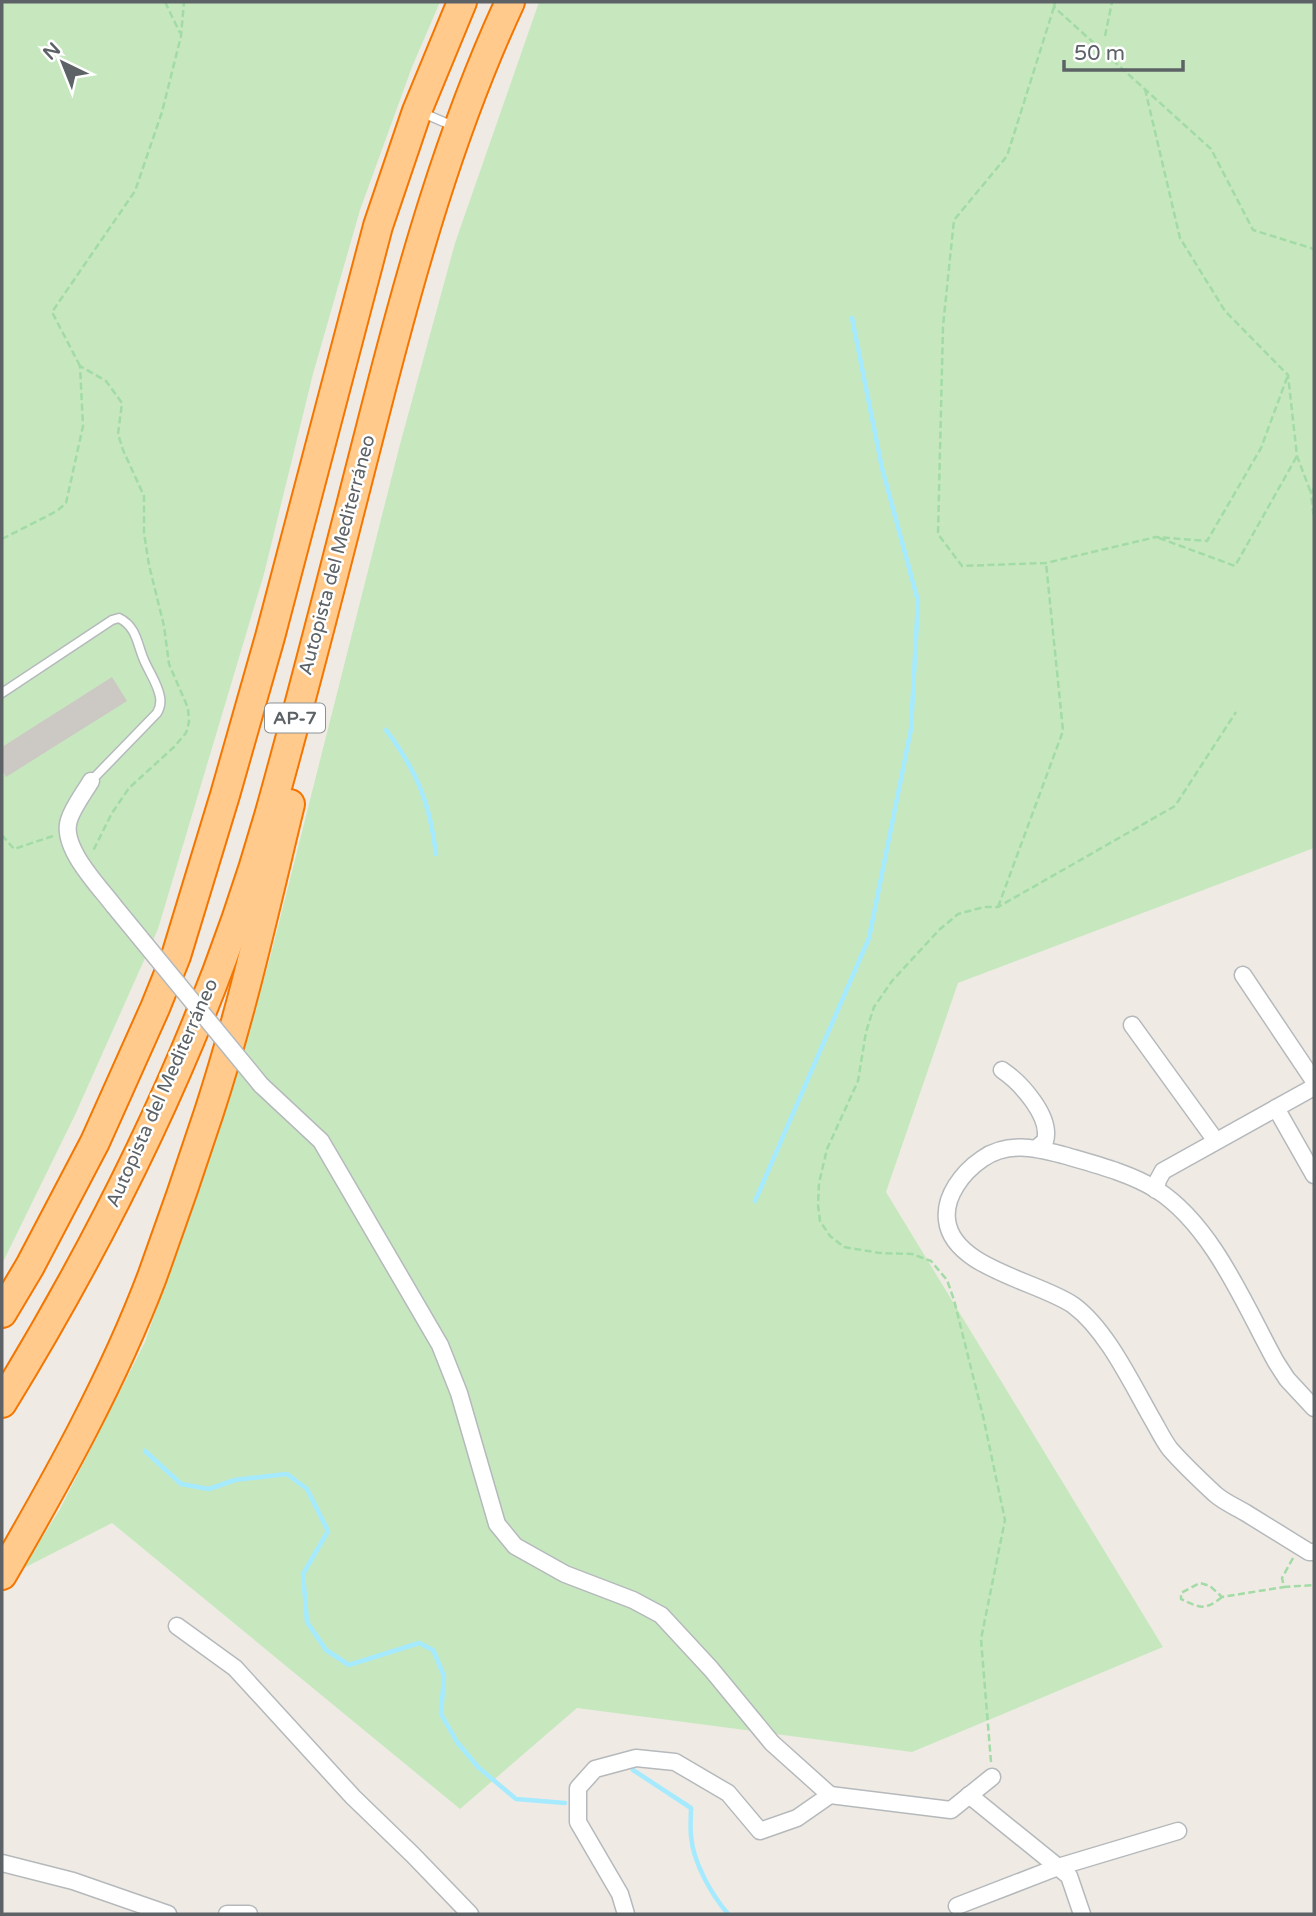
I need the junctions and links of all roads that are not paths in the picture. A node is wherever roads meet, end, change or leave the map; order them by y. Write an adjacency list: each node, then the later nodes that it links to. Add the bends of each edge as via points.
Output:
1 (462, 2): 3 (highway, AP-7)
2 (510, 2): 4 (highway, Autopista del Mediterráneo / AP-7)
3 (417, 111): 4 (lane); 20 (highway, AP-7, via 378,226 270,637 176,956 95,1142)
4 (459, 128): 5 (highway, Autopista del Mediterráneo / AP-7, via 422,239)
5 (349, 513): 21 (highway, Autopista del Mediterráneo / AP-7, via 268,819 205,1001 147,1136 79,1273); 24 (highway, via 346,575 210,1111 151,1279 110,1372 50,1493)
6 (2, 693): 7 (lane, via 112,620 127,622 160,693 160,707)
7 (91, 781): 27 (street, bridge, via 69,819 73,850 261,1085 321,1141 439,1345 459,1393 497,1524 515,1546 565,1574 661,1615 772,1743)
8 (1242, 975): 11 (street)
9 (1132, 1026): 15 (street)
10 (1002, 1070): 14 (street, via 1024,1088)
11 (1314, 1081)
12 (1314, 1087): 13 (street)
13 (1276, 1108): 15 (street); 18 (street)
14 (1042, 1119): 16 (street, via 1047,1134); 17 (street)
15 (1216, 1141): 19 (street, via 1163,1171)
16 (1037, 1148): 17 (street); 23 (street, via 996,1151 961,1178 947,1212 957,1244 977,1260 1073,1306 1099,1331 1169,1447 1216,1495)
17 (1079, 1160): 19 (street)
18 (1314, 1175)
19 (1156, 1190): 22 (street, via 1200,1230 1276,1362)
20 (2, 1313)
21 (2, 1403)
22 (1314, 1408)
23 (1307, 1549)
24 (2, 1575)
25 (177, 1626): 36 (street, via 235,1668 353,1797)
26 (992, 1777): 28 (street)
27 (830, 1795): 28 (street, via 951,1810); 37 (street, via 797,1818 760,1831 728,1793 676,1762 636,1758 595,1769 578,1788 578,1822 621,1894)
28 (969, 1795): 31 (street)
29 (1178, 1831): 31 (street)
30 (2, 1863): 33 (street, via 73,1881)
31 (1058, 1867): 32 (street); 38 (street, via 1069,1876)
32 (957, 1906)
33 (168, 1914)
34 (227, 1914): 35 (street)
35 (249, 1914)
36 (470, 1914)
37 (626, 1914)
38 (1082, 1914)

